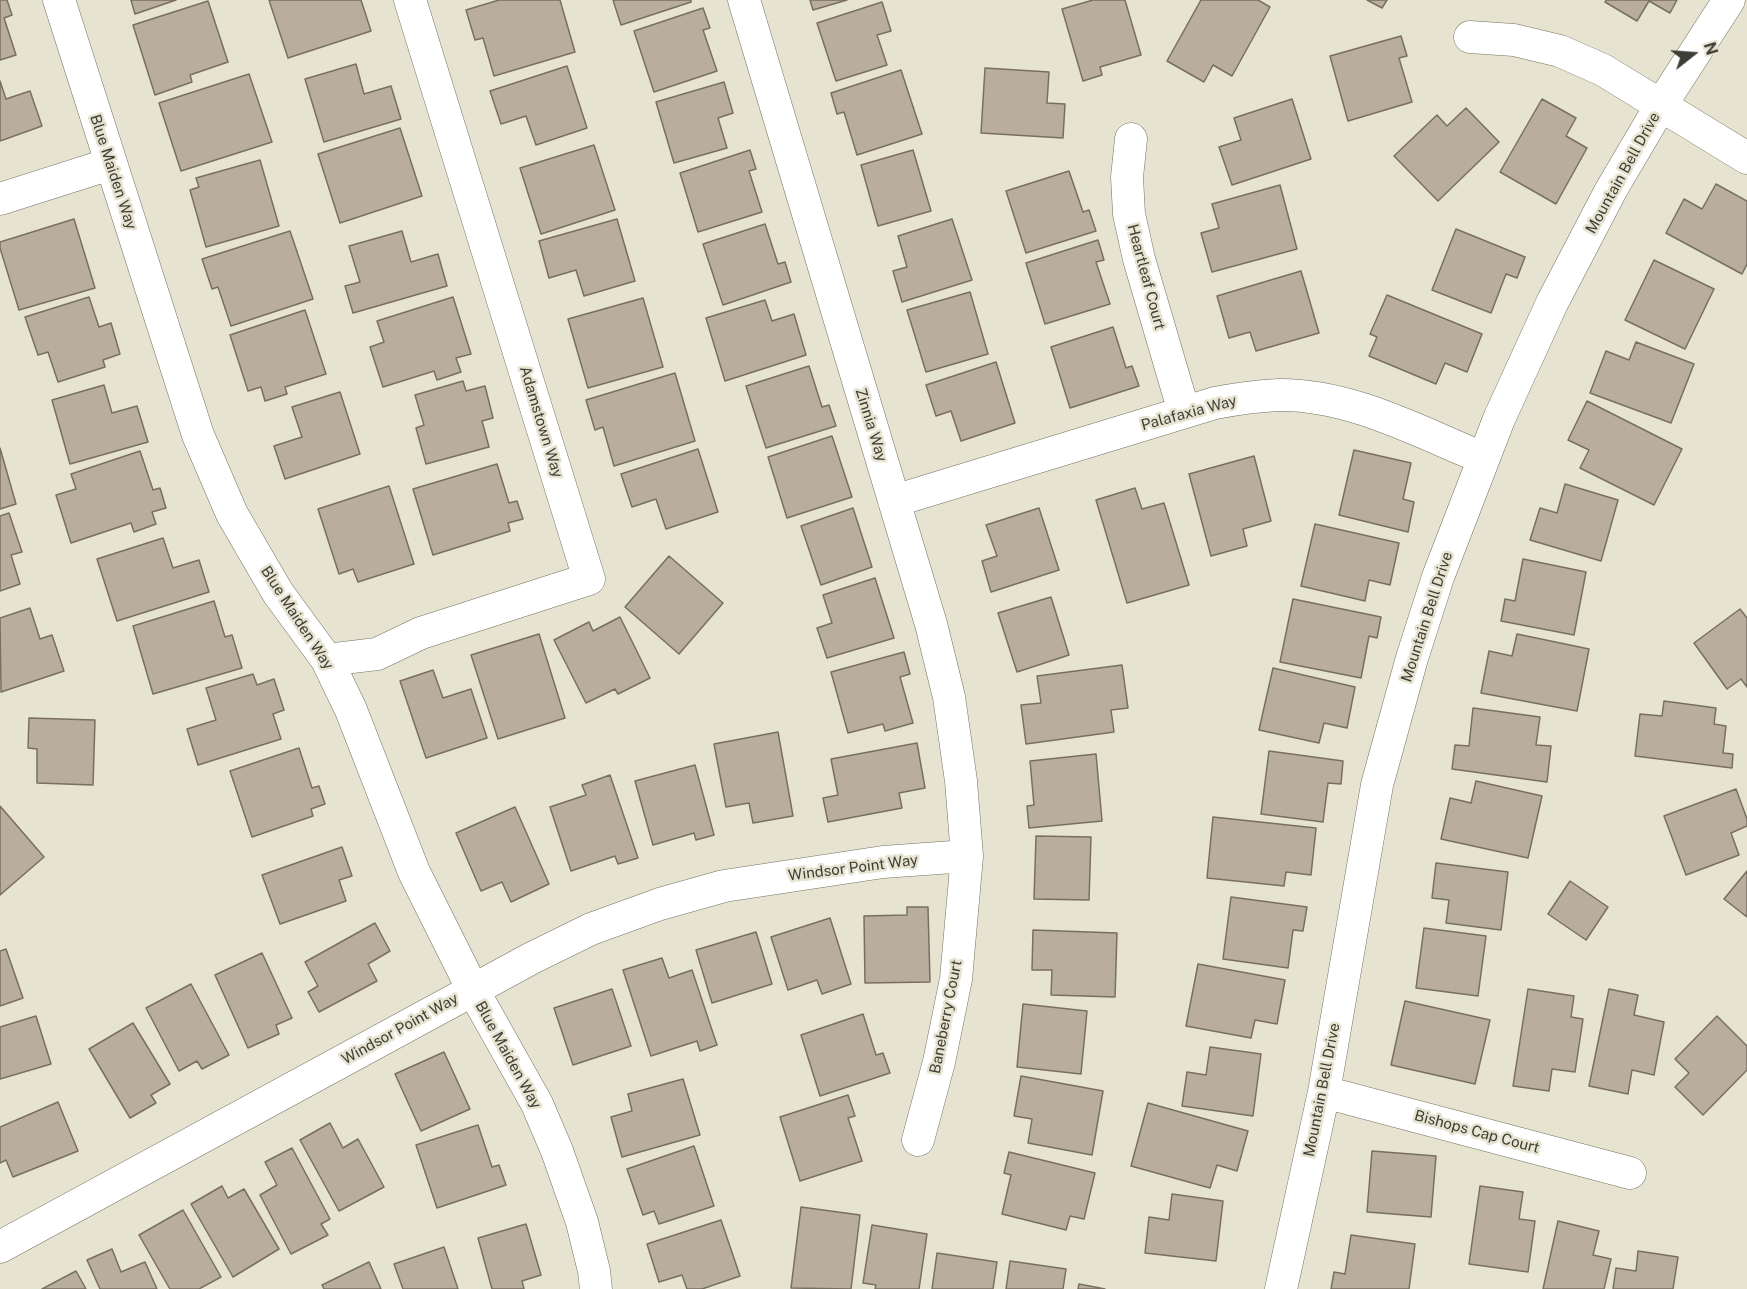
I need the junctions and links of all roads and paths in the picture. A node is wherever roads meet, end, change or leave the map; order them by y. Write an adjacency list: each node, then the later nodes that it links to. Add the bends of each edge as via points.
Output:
1 (59, 0): 9 (street, Blue Maiden Way)
2 (410, 0): 14 (street, Adamstown Way, via 590,579 421,633 377,654)
3 (744, 0): 13 (street, Zinnia Way)
4 (1729, 0): 6 (street, Mountain Bell Drive)
5 (1470, 37): 6 (street, via 1514,40 1560,51 1603,70)
6 (1661, 105): 8 (street); 12 (street, Mountain Bell Drive, via 1552,303)
7 (1131, 139): 11 (street, Heartleaf Court, via 1129,214)
8 (1747, 158)
9 (110, 164): 10 (street); 14 (street, Blue Maiden Way, via 202,445 232,514 278,593)
10 (0, 199)
11 (1184, 412): 12 (street, Palafaxia Way, via 1243,398 1318,398 1364,410); 13 (street, Palafaxia Way)
12 (1483, 458): 17 (street, Mountain Bell Drive, via 1438,577 1377,785)
13 (894, 501): 15 (street, Zinnia Way, via 949,697)
14 (327, 660): 16 (street, Blue Maiden Way, via 351,710 414,872)
15 (967, 856): 16 (street, Windsor Point Way, via 883,862 724,886 591,929); 18 (street, Baneberry Court, via 956,979)
16 (473, 990): 20 (street, Windsor Point Way); 21 (street, Blue Maiden Way, via 537,1104 557,1151 582,1222)
17 (1324, 1092): 19 (street, Bishops Cap Court); 22 (street, Mountain Bell Drive)
18 (918, 1140)
19 (1630, 1173)
20 (0, 1247)
21 (596, 1289)
22 (1281, 1289)

